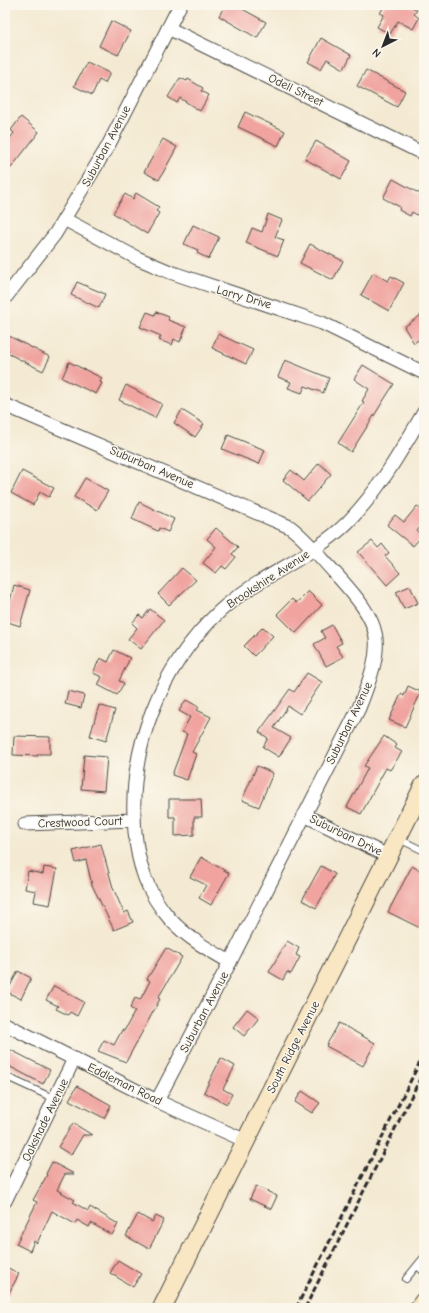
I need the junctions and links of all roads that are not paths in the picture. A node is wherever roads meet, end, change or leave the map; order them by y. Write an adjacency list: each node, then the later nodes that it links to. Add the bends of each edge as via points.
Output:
1 (180, 5): 2 (street, Suburban Avenue)
2 (168, 28): 3 (street, Odell Street); 4 (street, Suburban Avenue, via 108,146)
3 (424, 154)
4 (64, 219): 5 (street, Suburban Avenue); 6 (street, Larry Drive, via 137,258 170,272 322,323)
5 (5, 298)
6 (424, 373)
7 (5, 405): 9 (street, Suburban Avenue, via 279,521 302,536)
8 (424, 412): 9 (street, Brookshire Avenue, via 380,486 347,522)
9 (314, 550): 11 (street, Suburban Avenue, via 367,612 377,640 377,652 373,672 359,708); 12 (street, Brookshire Avenue, via 246,591 220,611 178,663 160,693 142,738 135,772)
10 (423, 790): 14 (street, South Ridge Avenue)
11 (304, 814): 16 (street, Suburban Drive); 17 (street, Suburban Avenue)
12 (134, 820): 13 (street, Crestwood Court); 17 (street, Brookshire Avenue, via 137,857 147,884 161,908 180,929)
13 (25, 824)
14 (397, 838): 15 (lane); 16 (street, South Ridge Avenue)
15 (424, 851)
16 (388, 856): 23 (street, South Ridge Avenue)
17 (230, 962): 22 (street, Suburban Avenue)
18 (5, 1024): 19 (street, Eddleman Road)
19 (74, 1059): 21 (street, Oakshade Avenue); 22 (street, Eddleman Road)
20 (5, 1076): 21 (lane)
21 (55, 1099): 24 (street, Oakshade Avenue)
22 (157, 1100): 23 (street, Eddleman Road)
23 (246, 1141): 30 (street, South Ridge Avenue)
24 (5, 1201)
25 (424, 1257): 26 (lane)
26 (417, 1266): 27 (lane); 28 (lane)
27 (424, 1272)
28 (406, 1280)
29 (424, 1302): 31 (street)
30 (162, 1308)
31 (419, 1308)

